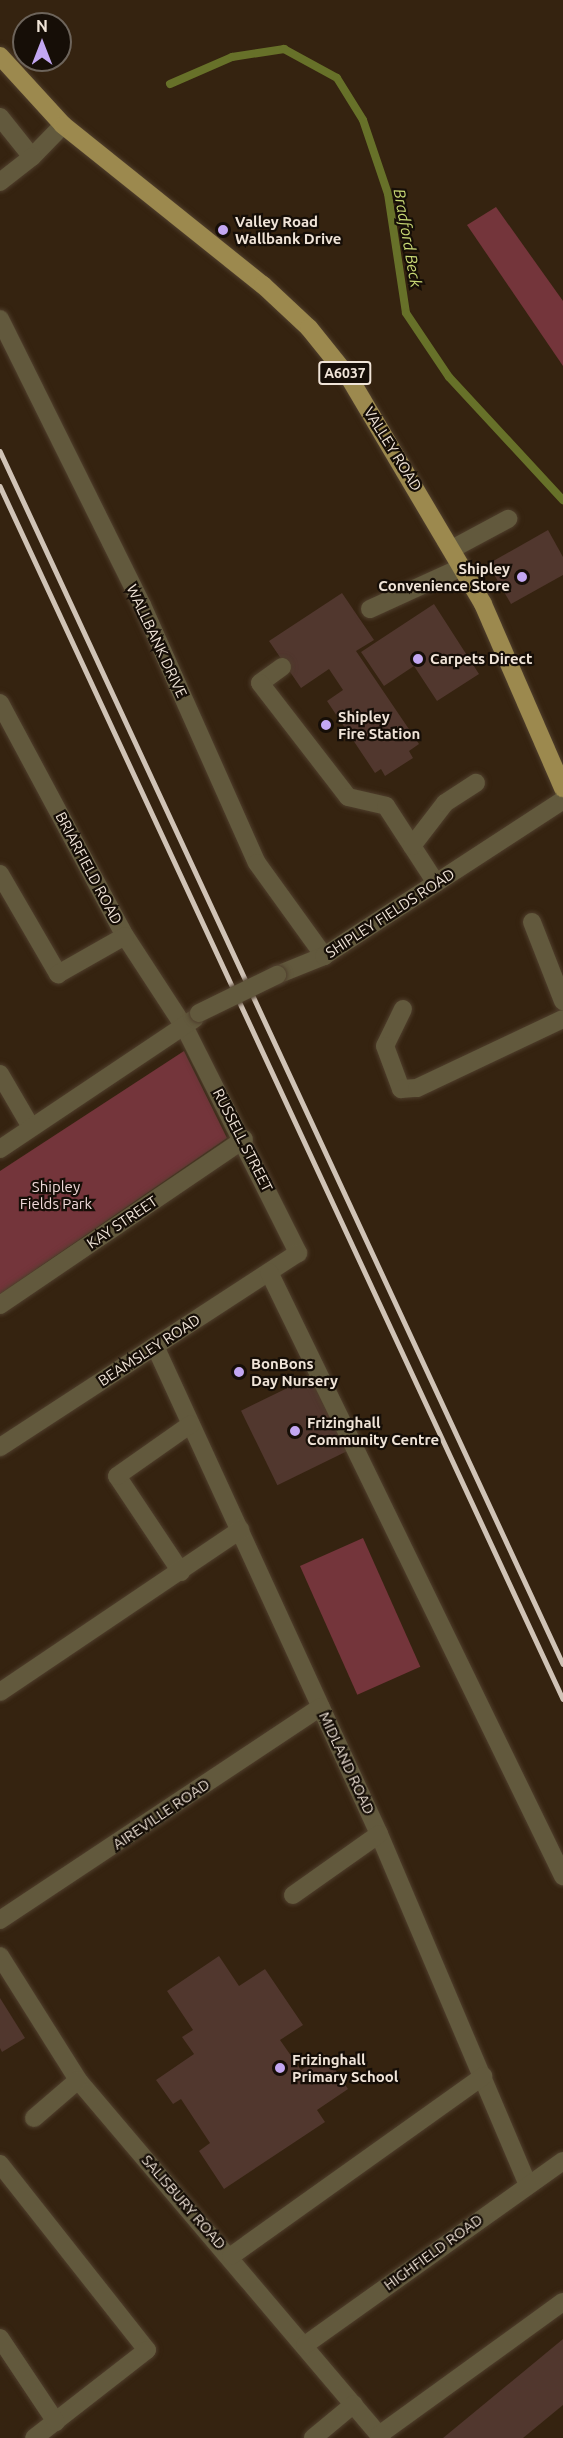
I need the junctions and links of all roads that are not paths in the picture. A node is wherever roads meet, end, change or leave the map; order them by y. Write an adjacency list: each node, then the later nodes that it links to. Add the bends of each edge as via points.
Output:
1 (0, 56): 3 (main road, VALLEY ROAD / A6037)
2 (0, 117): 4 (street)
3 (63, 125): 4 (street); 8 (main road, VALLEY ROAD / A6037, via 309,328 350,379)
4 (32, 157): 5 (street)
5 (0, 182)
6 (0, 319): 21 (street, WALLBANK DRIVE, via 142,605 257,863)
7 (508, 519): 8 (street)
8 (452, 549): 9 (main road, VALLEY ROAD / A6037)
9 (462, 567): 10 (street); 14 (main road, VALLEY ROAD / A6037)
10 (370, 609)
11 (282, 668): 16 (street, via 260,683 348,797 386,806)
12 (0, 703): 20 (street, BRIARFIELD ROAD)
13 (476, 783): 16 (street, via 445,803)
14 (563, 788)
15 (563, 800): 18 (street, SHIPLEY FIELDS ROAD)
16 (412, 846): 18 (street)
17 (0, 874): 20 (street, via 58,974)
18 (436, 883): 21 (street, SHIPLEY FIELDS ROAD)
19 (532, 922): 22 (street)
20 (125, 936): 25 (street, BRIARFIELD ROAD)
21 (324, 956): 25 (street, SHIPLEY FIELDS ROAD, bridge, via 199,1013)
22 (563, 1001)
23 (403, 1009): 24 (street, via 385,1046 401,1089 417,1088)
24 (563, 1019)
25 (185, 1028): 27 (street, SHIPLEY FIELDS ROAD); 28 (street, RUSSELL STREET)
26 (0, 1074): 27 (street)
27 (31, 1127): 29 (street, SHIPLEY FIELDS ROAD)
28 (244, 1139): 30 (street, RUSSELL STREET); 32 (street, KAY STREET)
29 (0, 1149)
30 (298, 1253): 31 (street, BEAMSLEY ROAD)
31 (269, 1272): 33 (street, BEAMSLEY ROAD); 41 (street)
32 (0, 1305)
33 (155, 1346): 34 (street, MIDLAND ROAD); 35 (street, BEAMSLEY ROAD)
34 (191, 1424): 36 (street, MIDLAND ROAD); 37 (street, via 117,1476)
35 (0, 1448)
36 (240, 1530): 37 (street); 39 (street, MIDLAND ROAD)
37 (180, 1572): 38 (street)
38 (0, 1692)
39 (321, 1707): 40 (street, MIDLAND ROAD); 43 (street, AIREVILLE ROAD)
40 (379, 1834): 42 (street); 45 (street, MIDLAND ROAD)
41 (563, 1876)
42 (293, 1895)
43 (0, 1920)
44 (0, 1956): 46 (street, SALISBURY ROAD)
45 (483, 2076): 50 (street, MIDLAND ROAD); 51 (street)
46 (78, 2080): 47 (street); 51 (street, SALISBURY ROAD)
47 (34, 2118)
48 (563, 2161): 50 (street, HIGHFIELD ROAD)
49 (0, 2164): 56 (street, via 147,2349)
50 (528, 2185): 54 (street, HIGHFIELD ROAD)
51 (231, 2256): 54 (street, SALISBURY ROAD)
52 (563, 2302): 57 (street)
53 (0, 2338): 56 (street)
54 (305, 2345): 55 (street, SALISBURY ROAD)
55 (354, 2404): 57 (street, SALISBURY ROAD); 59 (street)
56 (56, 2422): 58 (street)
57 (380, 2436)
58 (34, 2438)
59 (313, 2438)

